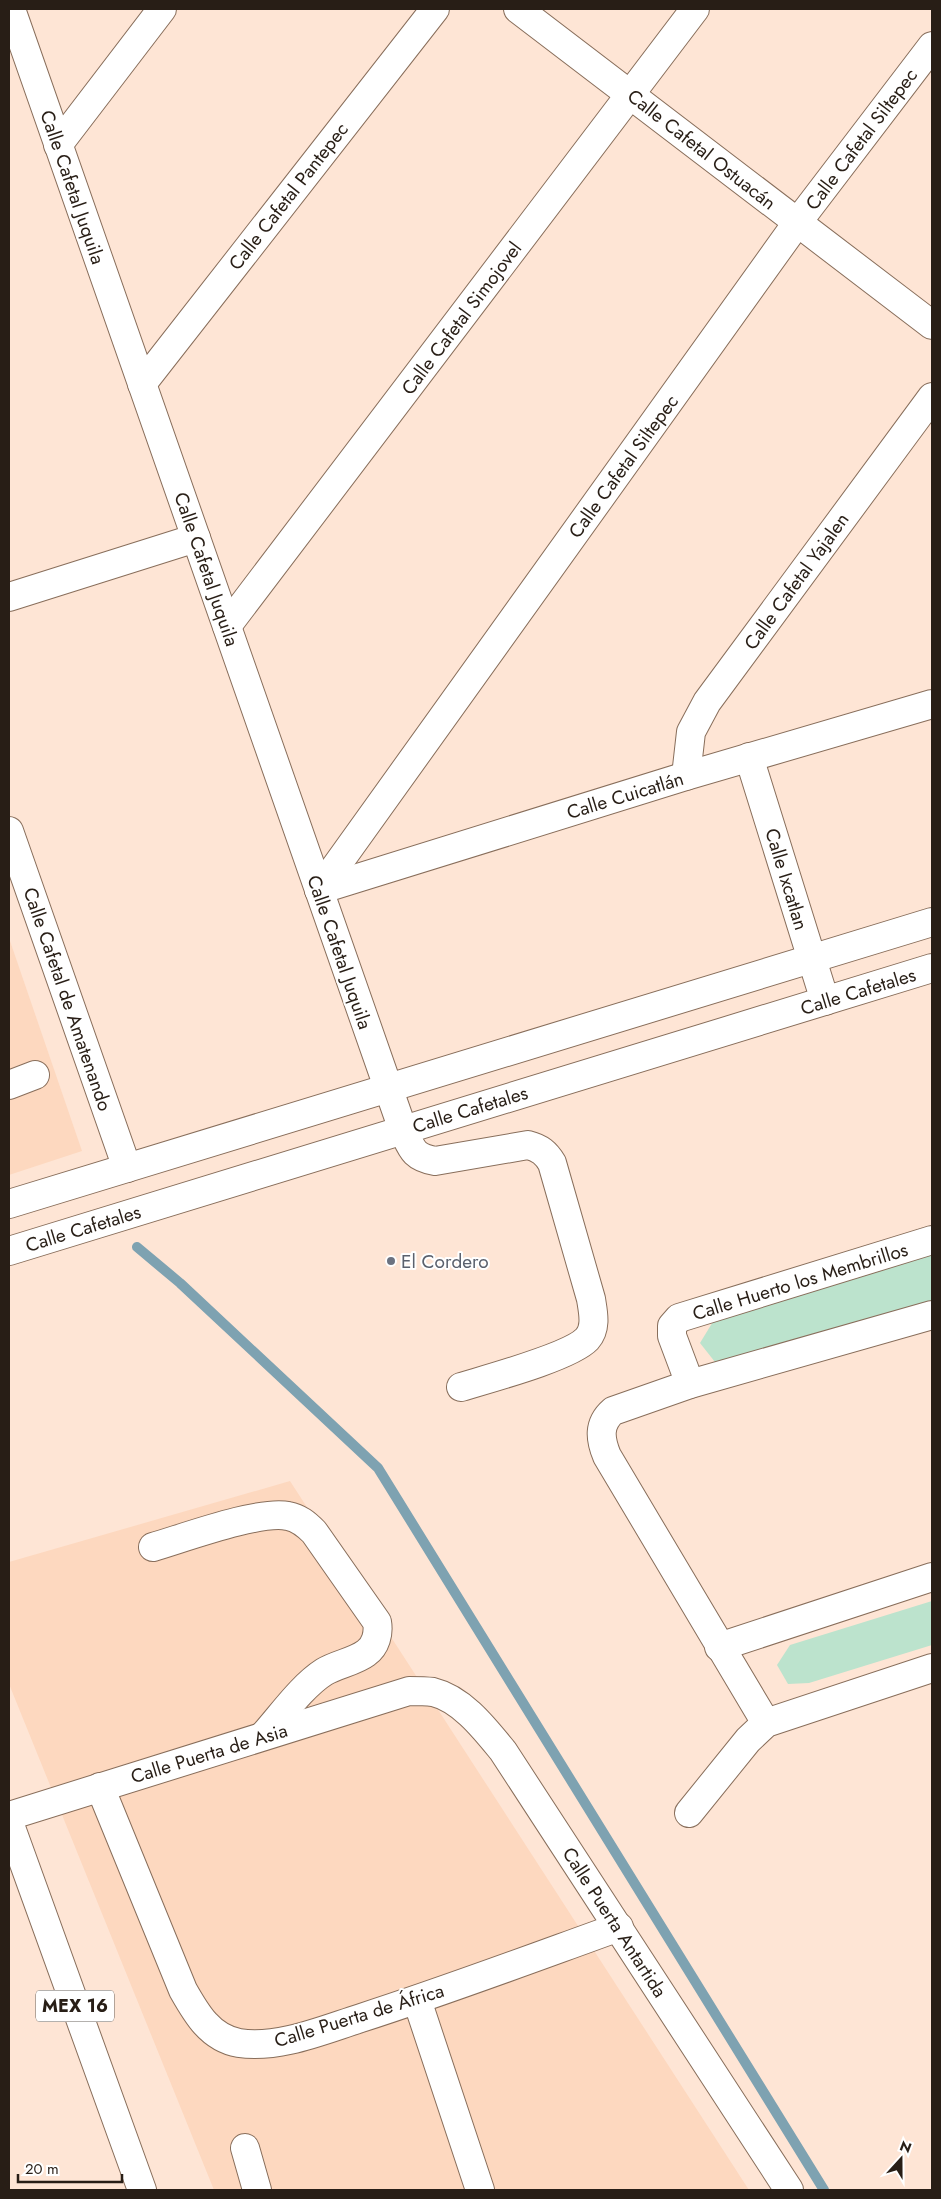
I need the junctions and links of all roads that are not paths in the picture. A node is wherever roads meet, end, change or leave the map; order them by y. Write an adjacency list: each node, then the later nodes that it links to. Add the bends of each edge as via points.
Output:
1 (11, 9): 8 (main road, Calle Cafetal Juquila)
2 (162, 9): 8 (main road)
3 (435, 9): 11 (main road, Calle Cafetal Pantepec)
4 (518, 9): 7 (main road, Calle Cafetal Ostuacán)
5 (695, 9): 7 (main road, Calle Cafetal Simojovel)
6 (932, 46): 9 (main road, Calle Cafetal Siltepec)
7 (631, 94): 9 (main road, Calle Cafetal Ostuacán); 15 (main road, Calle Cafetal Simojovel)
8 (58, 145): 11 (main road, Calle Cafetal Juquila)
9 (797, 223): 10 (main road, Calle Cafetal Ostuacán); 20 (main road, Calle Cafetal Siltepec)
10 (932, 325)
11 (142, 384): 13 (main road, Calle Cafetal Juquila)
12 (932, 397): 18 (main road, Calle Cafetal Yajalen, via 707,702 691,732)
13 (196, 538): 14 (main road); 15 (main road, Calle Cafetal Juquila)
14 (9, 597)
15 (227, 626): 20 (main road, Calle Cafetal Juquila)
16 (932, 704): 17 (main road, Calle Cuicatlán)
17 (749, 757): 18 (main road, Calle Cuicatlán); 22 (main road, Calle Ixcatlan)
18 (686, 776): 20 (main road, Calle Cuicatlán)
19 (9, 830): 29 (main road, Calle Cafetal de Amatenando)
20 (319, 890): 27 (main road, Calle Cafetal Juquila)
21 (932, 922): 22 (main road)
22 (811, 959): 24 (main road, Calle Ixcatlan); 27 (main road)
23 (932, 968): 24 (main road, Calle Cafetales)
24 (825, 1001): 28 (main road, Calle Cafetales)
25 (35, 1075): 26 (main road)
26 (9, 1085)
27 (388, 1088): 28 (main road, Calle Cafetal Juquila); 29 (main road)
28 (403, 1130): 32 (main road, Calle Cafetales); 35 (main road, Calle Cafetal Juquila, via 414,1152 435,1161 517,1146 538,1148 546,1154 552,1163 591,1299 592,1330 580,1344 560,1355)
29 (127, 1168): 30 (main road)
30 (9, 1204)
31 (932, 1240): 34 (main road, Calle Huerto los Membrillos, via 679,1318 672,1326 672,1336)
32 (9, 1251)
33 (932, 1315): 34 (main road)
34 (690, 1384): 38 (main road, via 613,1411 605,1418 602,1442 607,1456)
35 (461, 1387)
36 (153, 1547): 42 (main road, via 257,1517 289,1516 303,1521 314,1532 377,1622 377,1637 366,1653 325,1671)
37 (932, 1577): 38 (main road)
38 (720, 1647): 41 (main road)
39 (932, 1668): 41 (main road)
40 (409, 1691): 42 (main road, Calle Puerta de Asia); 47 (main road, Calle Puerta Antartida, via 433,1692 450,1700 485,1730 503,1751)
41 (766, 1723): 44 (main road, via 748,1740)
42 (262, 1737): 43 (main road, Calle Puerta de Asia)
43 (100, 1787): 45 (main road, Calle Puerta de Asia); 48 (main road, Calle Puerta de África, via 183,1990 199,2017 217,2035 238,2043 293,2039)
44 (689, 1813)
45 (9, 1816)
46 (9, 1822): 50 (main road, MEX 16)
47 (619, 1927): 48 (main road, Calle Puerta de África); 53 (main road, Calle Puerta Antartida)
48 (417, 2000): 52 (main road)
49 (245, 2148): 51 (main road)
50 (142, 2190)
51 (257, 2190)
52 (480, 2190)
53 (789, 2190)

